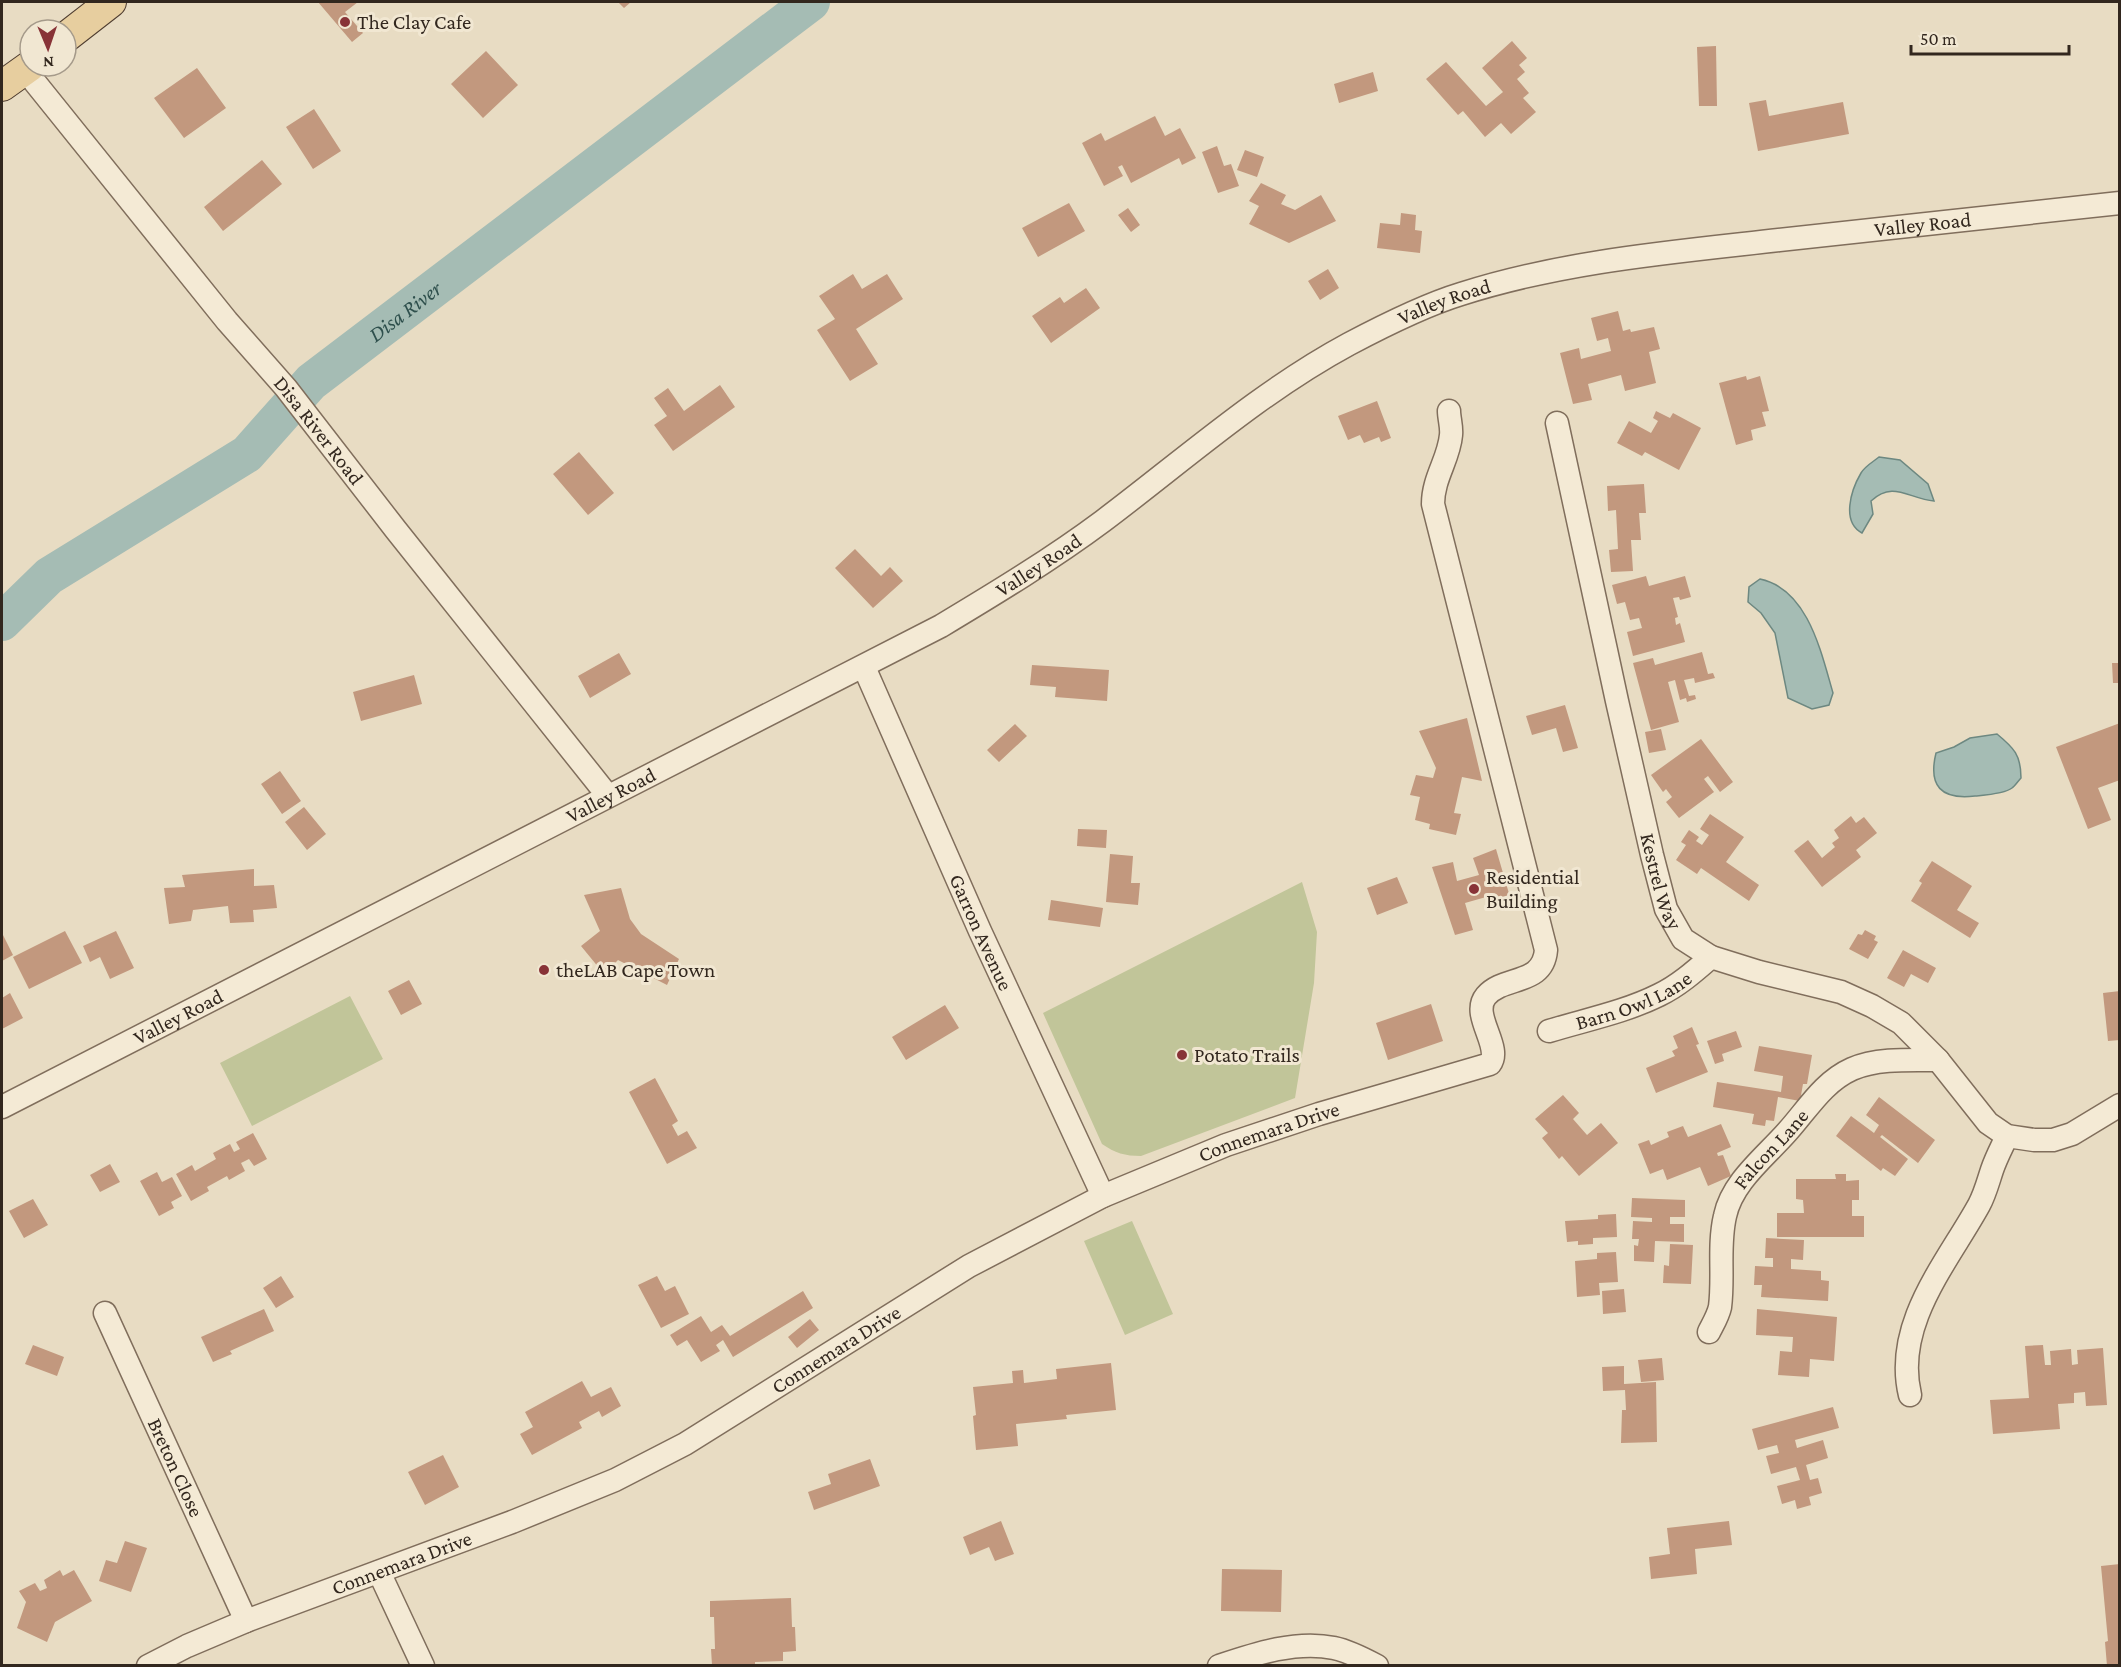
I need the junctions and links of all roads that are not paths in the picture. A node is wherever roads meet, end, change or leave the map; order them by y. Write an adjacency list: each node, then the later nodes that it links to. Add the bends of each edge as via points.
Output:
1 (111, 2): 2 (main road)
2 (78, 28)
3 (22, 78): 8 (street, Disa River Road, via 286,388)
4 (2120, 203): 7 (street, Valley Road, via 1664,253 1526,276 1458,295 1349,344 1302,372 1029,572)
5 (1449, 411): 15 (street, Connemara Drive, via 1451,435 1433,490 1433,504 1546,950 1543,963 1539,970 1486,997 1482,1009 1493,1052 1493,1060 1487,1066 1226,1145)
6 (1557, 423): 9 (street, Kestrel Way, via 1666,909 1683,939)
7 (864, 667): 8 (street, Valley Road); 15 (street, Garron Avenue)
8 (608, 796): 13 (street, Valley Road)
9 (1712, 957): 10 (street, Barn Owl Lane, via 1651,999); 11 (street, Kestrel Way, via 1841,992 1872,1006 1901,1023)
10 (1549, 1031)
11 (1938, 1060): 14 (street, Kestrel Way, via 1988,1123); 17 (street, Falcon Lane, via 1864,1065 1839,1076 1817,1095 1751,1172 1736,1190 1725,1214 1720,1308)
12 (2120, 1105): 14 (street, via 2072,1134 2053,1140)
13 (2, 1107)
14 (2007, 1136): 18 (street, via 1981,1202 1925,1295 1907,1362)
15 (1103, 1196): 19 (street, Connemara Drive, via 969,1266 685,1444 605,1484)
16 (105, 1313): 20 (street, Breton Close)
17 (1709, 1332)
18 (1910, 1395)
19 (379, 1572): 20 (street, Connemara Drive); 22 (street)
20 (246, 1621): 21 (street, Connemara Drive)
21 (148, 1665)
22 (423, 1665)
23 (1219, 1665): 24 (street, via 1292,1646 1311,1646 1334,1648)
24 (1377, 1665)

